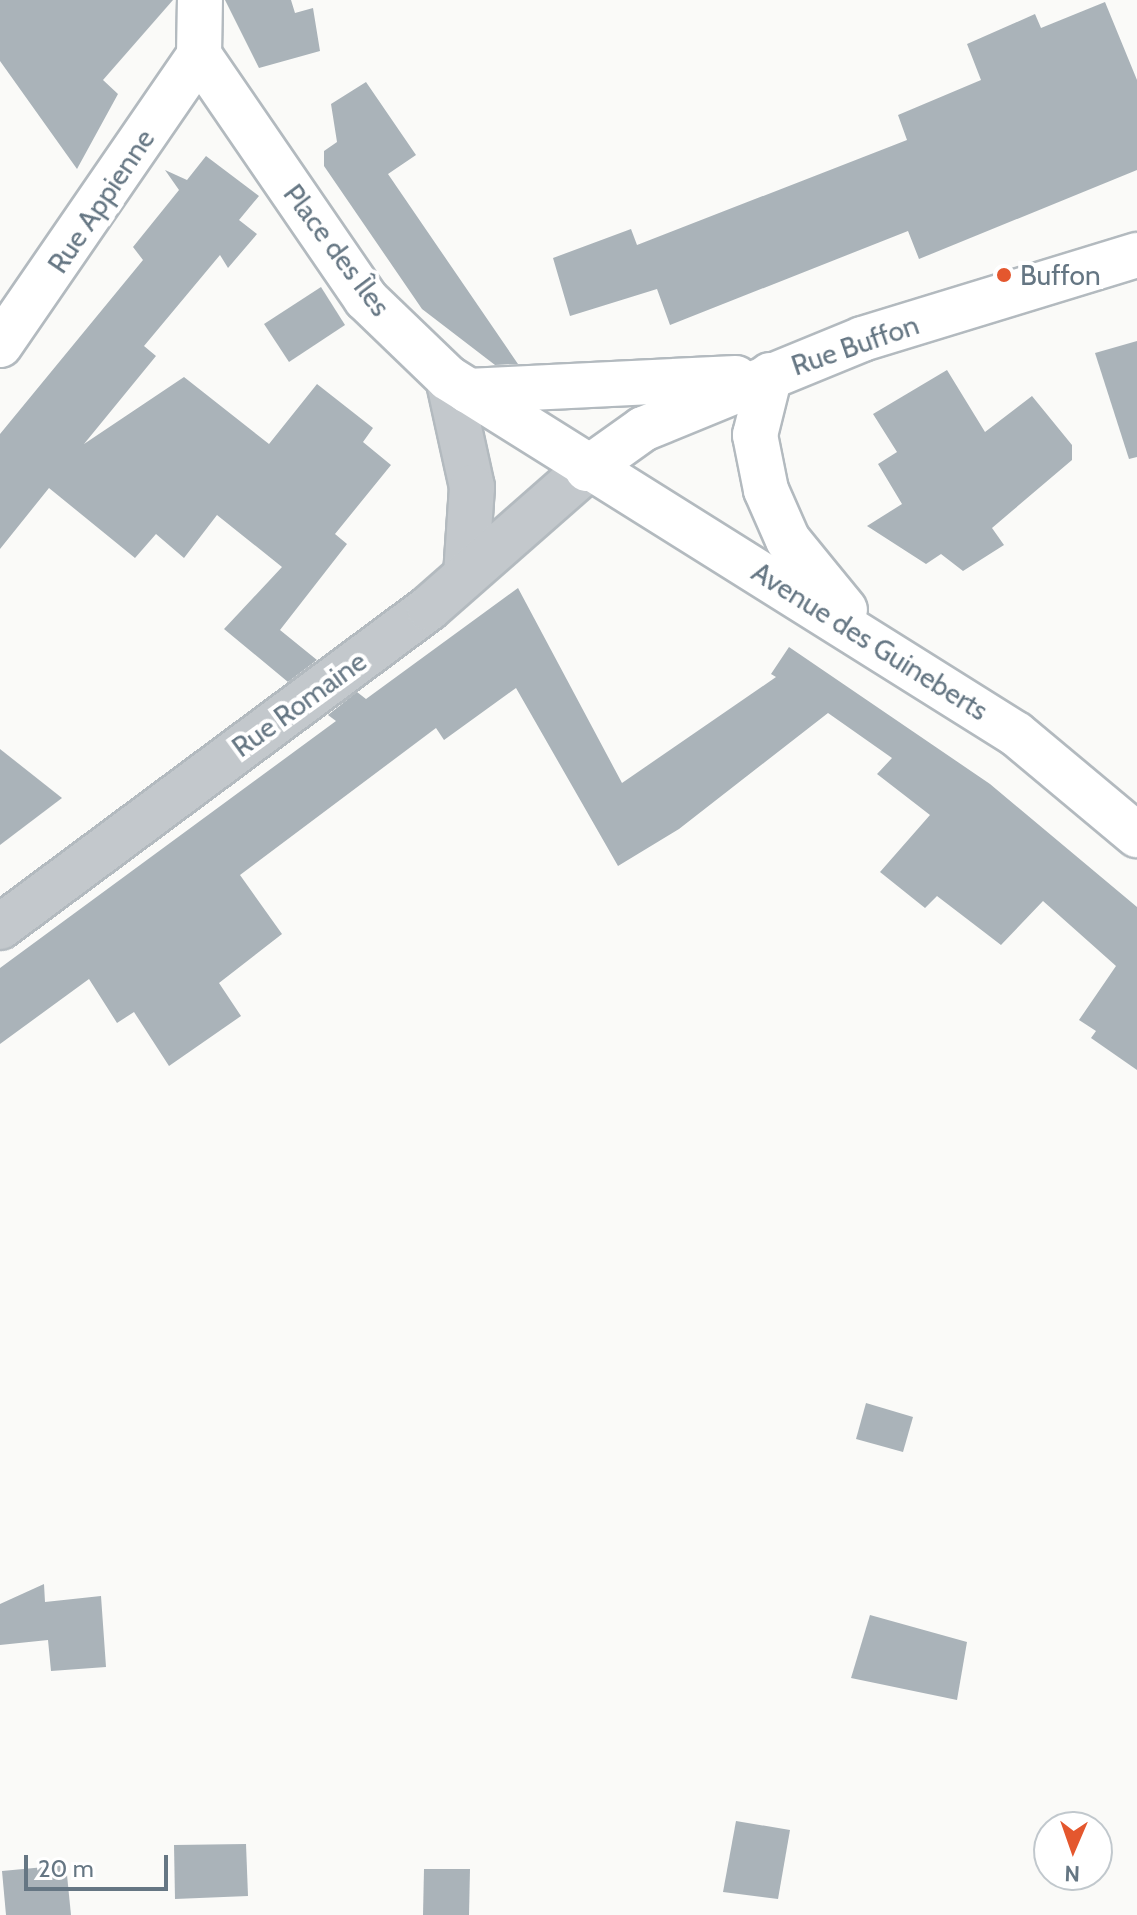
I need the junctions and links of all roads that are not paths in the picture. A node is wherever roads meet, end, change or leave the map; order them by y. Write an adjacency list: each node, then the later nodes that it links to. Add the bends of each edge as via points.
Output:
1 (200, 0): 2 (main road)
2 (199, 55): 4 (main road, Rue Appienne); 6 (main road, Place des Îles, via 366,299)
3 (1137, 255): 5 (main road, Rue Buffon)
4 (0, 345)
5 (770, 375): 6 (main road); 7 (main road, Rue Buffon, via 643,429); 9 (main road, via 755,435 766,490 788,540)
6 (458, 384): 7 (main road, Place des Îles); 8 (street, via 472,487)
7 (587, 469): 8 (street, Rue Romaine); 9 (main road, Avenue des Guineberts)
8 (466, 575): 11 (street, Rue Romaine)
9 (864, 634): 10 (main road, Avenue des Guineberts, via 1016,734)
10 (1137, 835)
11 (0, 927)

